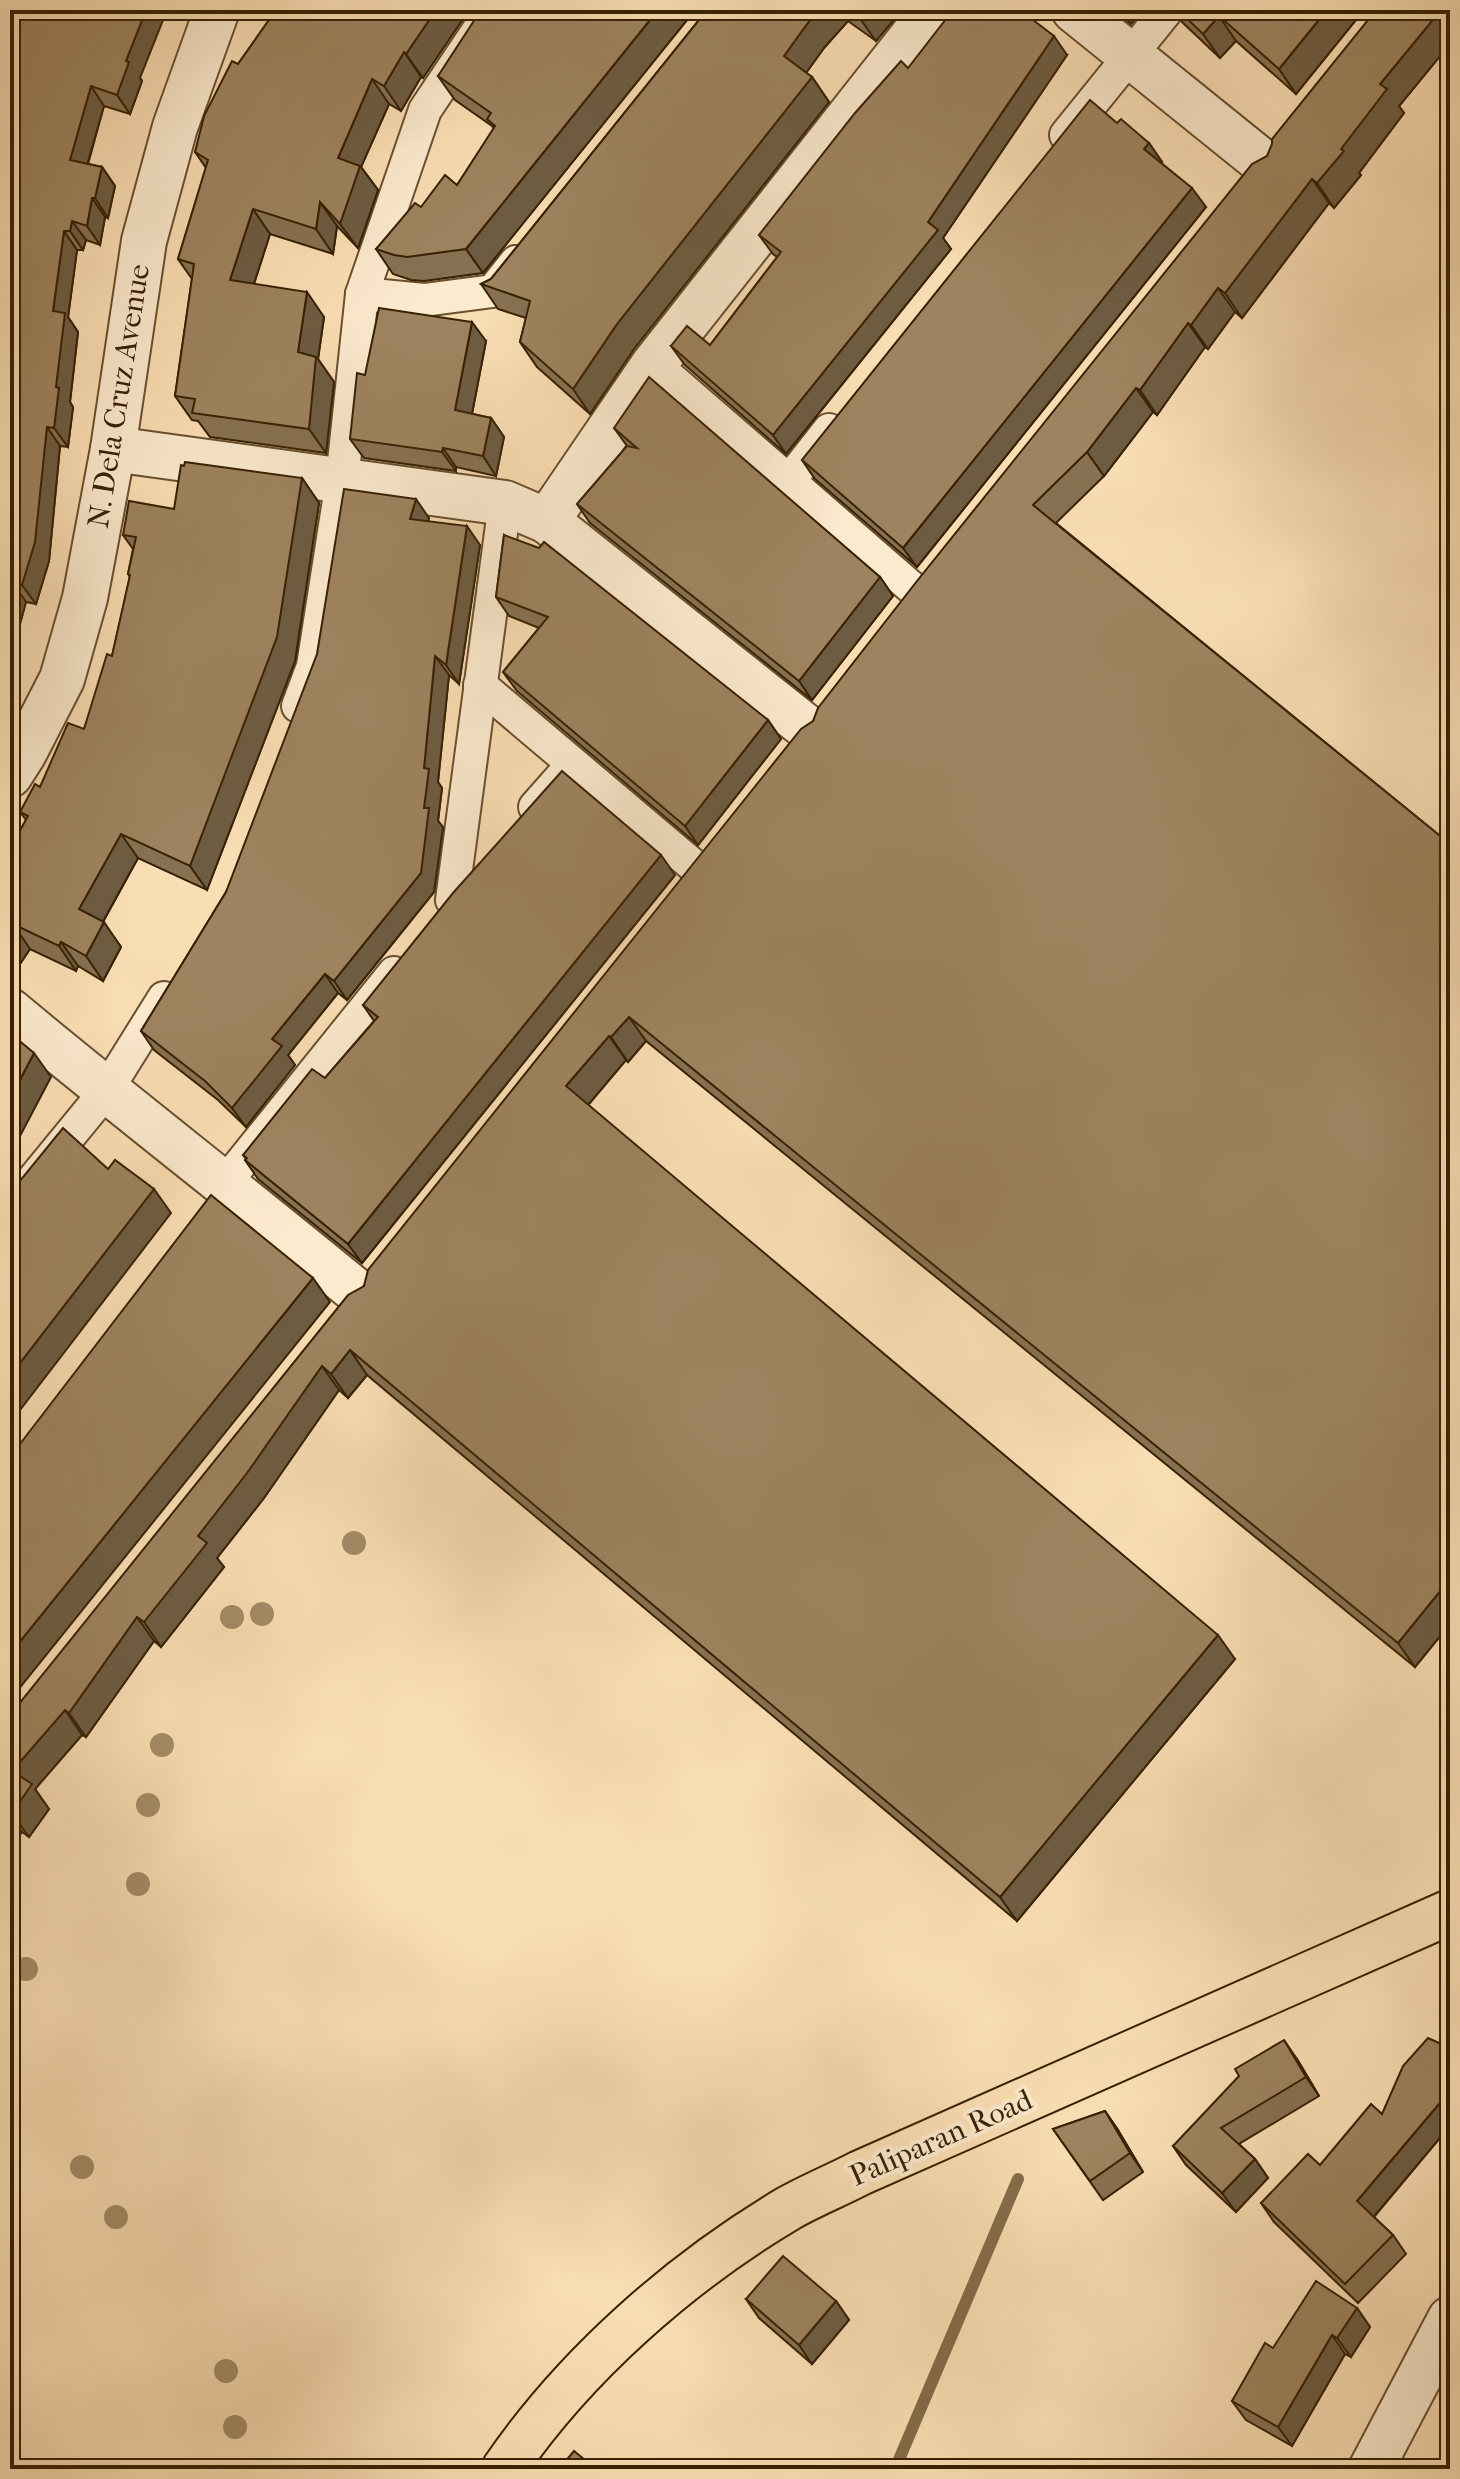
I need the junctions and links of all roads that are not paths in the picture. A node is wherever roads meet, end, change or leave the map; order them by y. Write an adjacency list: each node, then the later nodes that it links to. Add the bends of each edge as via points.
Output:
1 (492, 10): 10 (street, via 425,110)
2 (933, 10): 11 (street)
3 (1074, 10): 6 (street)
4 (1167, 10): 6 (street)
5 (212, 12): 13 (street, N. Dela Cruz Avenue, via 144,241)
6 (1130, 56): 7 (street); 8 (street)
7 (1052, 153)
8 (1264, 164)
9 (532, 242): 10 (street, via 493,291 424,300)
10 (362, 294): 14 (street)
11 (654, 364): 15 (street); 17 (street)
12 (847, 408): 15 (street)
13 (113, 449): 14 (street); 23 (street, N. Dela Cruz Avenue, via 85,598 62,679)
14 (342, 481): 16 (street); 21 (street, via 313,666)
15 (789, 481): 18 (street)
16 (505, 503): 17 (street); 19 (street)
17 (547, 521): 20 (street)
18 (919, 594)
19 (480, 685): 22 (street); 27 (street)
20 (811, 730)
21 (285, 740)
22 (573, 764): 24 (street); 26 (street, via 710,860)
23 (10, 775)
24 (513, 832)
25 (483, 866): 27 (street)
26 (681, 897)
27 (433, 925): 31 (street)
28 (180, 971): 30 (street)
29 (10, 1011): 30 (street)
30 (106, 1091): 31 (street); 32 (street)
31 (225, 1183): 33 (street); 34 (street)
32 (10, 1208)
33 (197, 1220)
34 (361, 1295)
35 (1450, 1912): 37 (main road, Paliparan Road, via 790,2208 648,2309 585,2369)
36 (1450, 2319): 38 (street)
37 (504, 2469)
38 (1371, 2469)

